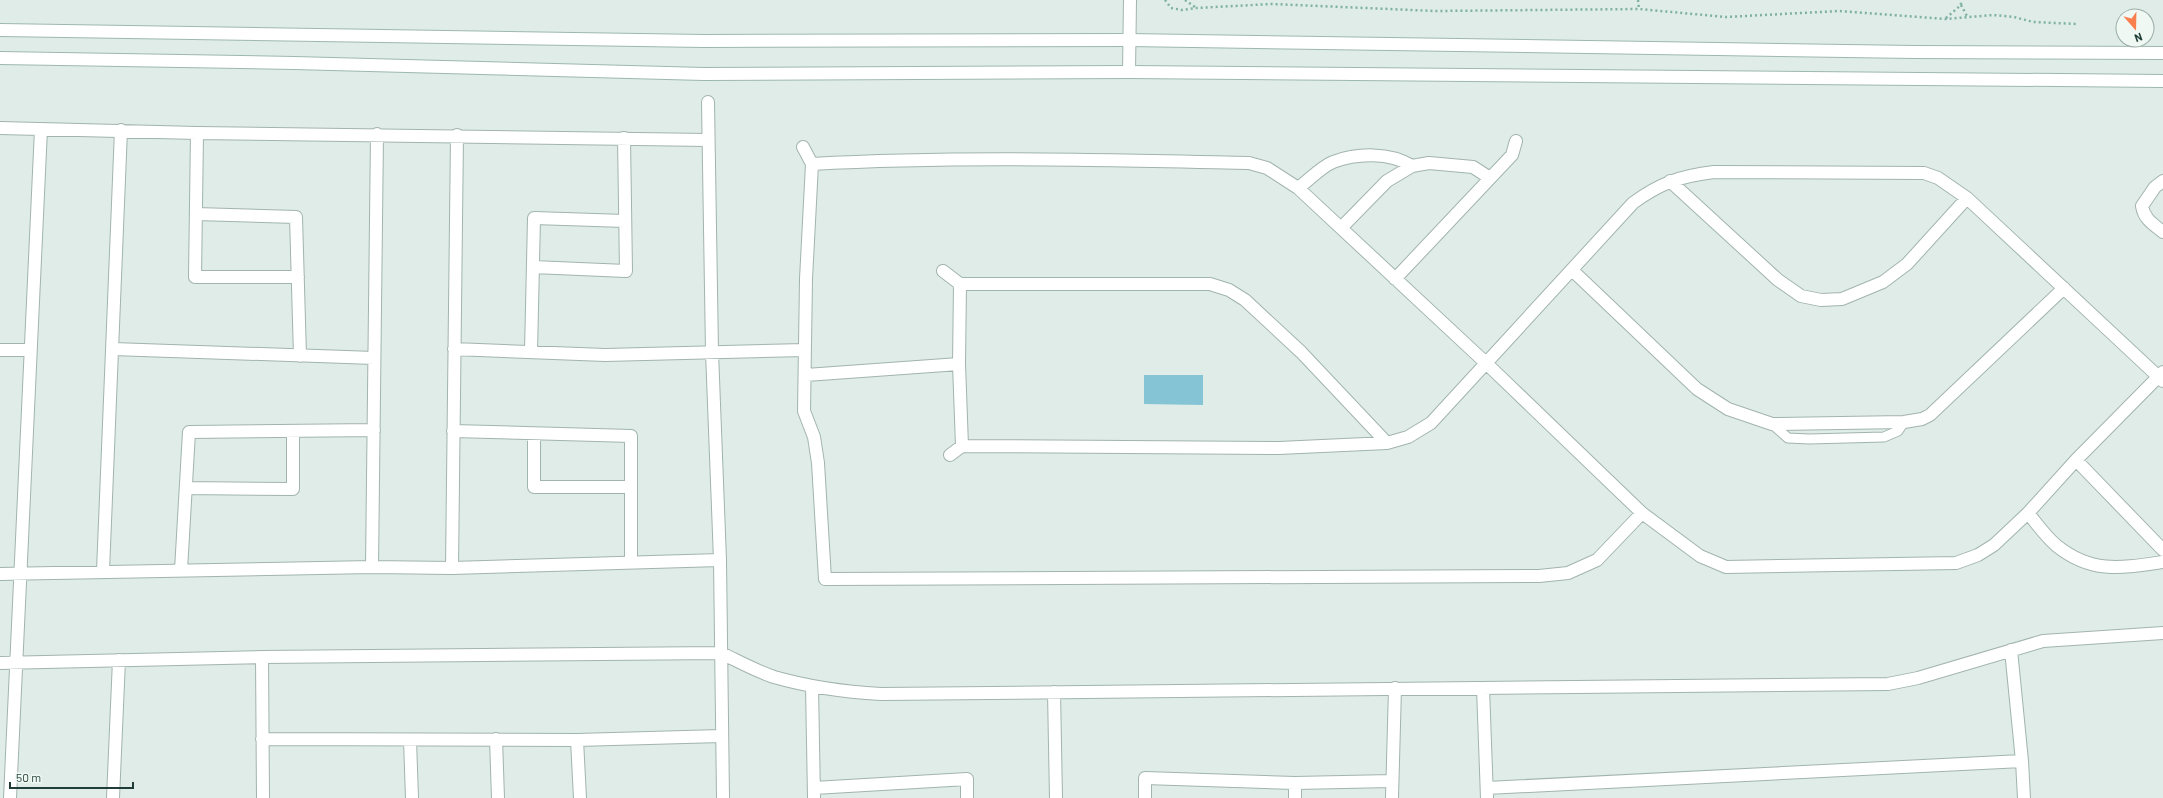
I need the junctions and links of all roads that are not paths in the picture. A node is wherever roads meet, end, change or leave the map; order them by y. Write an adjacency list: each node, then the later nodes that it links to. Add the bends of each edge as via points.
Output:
1 (1130, 0): 3 (street)
2 (0, 30): 3 (street, via 704,41)
3 (1129, 40): 4 (street, via 1914,52); 6 (street)
4 (2163, 53)
5 (0, 58): 6 (street, via 704,74)
6 (1129, 72): 7 (street)
7 (2163, 81)
8 (708, 102): 16 (street)
9 (0, 128): 10 (street)
10 (41, 129): 11 (street); 40 (street)
11 (121, 130): 12 (street); 37 (street)
12 (197, 133): 13 (street); 26 (street)
13 (377, 134): 14 (street); 45 (street)
14 (457, 135): 15 (street); 38 (street)
15 (624, 138): 16 (street); 27 (street)
16 (708, 140): 43 (street)
17 (1516, 141): 21 (street, via 1512,155)
18 (803, 147): 19 (street)
19 (812, 164): 24 (street, via 890,160 1014,159 1249,163 1267,168); 41 (street)
20 (1412, 166): 21 (street, via 1429,162 1472,167); 24 (street, via 1400,159 1354,156 1332,162); 28 (street, via 1387,181)
21 (1490, 178): 34 (street)
22 (1670, 181): 25 (street, via 1714,172 1924,173 1938,178); 25 (street, via 1778,280 1801,296 1821,300 1842,299 1883,282 1907,264); 32 (street, via 1633,203)
23 (2163, 181): 29 (street, via 2155,187 2142,206 2148,220)
24 (1298, 188): 28 (street)
25 (1967, 198): 36 (street)
26 (196, 214): 33 (street, via 296,217); 33 (street, via 195,277)
27 (625, 221): 30 (street, via 534,218); 30 (street, via 626,271)
28 (1341, 228): 34 (street)
29 (2163, 232)
30 (533, 268): 42 (street)
31 (943, 271): 35 (street)
32 (1573, 271): 36 (street, via 1697,389 1728,410 1772,424 1904,422 1922,419 1930,415); 47 (street)
33 (298, 277): 44 (street)
34 (1395, 279): 47 (street)
35 (960, 284): 46 (street); 54 (street, via 1210,284 1229,290 1245,300 1301,352)
36 (2064, 288): 49 (street)
37 (113, 348): 44 (street); 69 (street)
38 (454, 349): 42 (street); 51 (street)
39 (0, 350): 40 (street)
40 (29, 350): 71 (street)
41 (804, 350): 43 (street); 48 (street)
42 (532, 352): 43 (street, via 606,355)
43 (712, 352): 63 (street)
44 (300, 356): 45 (street)
45 (374, 358): 50 (street)
46 (959, 364): 48 (street); 55 (street)
47 (1487, 364): 54 (street, via 1431,423 1408,437); 60 (street)
48 (806, 375): 60 (street, via 804,411 814,437 818,463 825,579 1539,576 1568,573 1596,560)
49 (2161, 377): 57 (street)
50 (374, 430): 52 (street); 66 (street)
51 (453, 430): 53 (street); 67 (street)
52 (293, 431): 59 (street, via 189,432); 59 (street, via 293,489)
53 (534, 434): 58 (street, via 631,436); 58 (street, via 534,487)
54 (1387, 442): 55 (street, via 1278,448)
55 (962, 446): 56 (street)
56 (950, 455)
57 (2076, 460): 61 (street); 62 (street)
58 (631, 486): 65 (street)
59 (186, 488): 68 (street)
60 (1642, 513): 61 (street, via 1695,553 1726,567 1956,563 1978,555 1994,545)
61 (2028, 513): 64 (street, via 2057,546 2097,567 2125,567)
62 (2163, 550)
63 (720, 560): 65 (street); 74 (street)
64 (2163, 562)
65 (631, 563): 67 (street)
66 (372, 567): 67 (street); 68 (street)
67 (452, 568)
68 (181, 570): 69 (street)
69 (103, 571): 71 (street)
70 (0, 574): 71 (street)
71 (21, 574): 78 (street)
72 (2163, 633): 73 (street, via 2062,638)
73 (2011, 650): 81 (street, via 1918,678 1888,684); 88 (street)
74 (721, 653): 75 (street); 79 (street, via 773,676); 83 (street)
75 (262, 657): 76 (street); 84 (street)
76 (119, 660): 78 (street); 94 (street)
77 (0, 663): 78 (street)
78 (17, 663): 93 (street)
79 (812, 686): 82 (street, via 881,694); 91 (street)
80 (1395, 688): 81 (street); 82 (street); 89 (street)
81 (1482, 688): 92 (street)
82 (1054, 692): 101 (street)
83 (721, 736): 87 (street); 99 (street)
84 (262, 739): 86 (street); 95 (street)
85 (496, 739): 86 (street); 87 (street); 97 (street)
86 (410, 740): 96 (street)
87 (577, 740): 98 (street)
88 (2022, 761): 92 (street); 105 (street)
89 (1392, 781): 90 (street); 104 (street)
90 (1295, 783): 102 (street, via 1145,778); 103 (street)
91 (814, 793): 100 (street, via 967,779)
92 (1487, 793)
93 (10, 798)
94 (113, 798)
95 (263, 798)
96 (412, 798)
97 (498, 798)
98 (580, 798)
99 (723, 798)
100 (967, 798)
101 (1056, 798)
102 (1145, 798)
103 (1295, 798)
104 (1392, 798)
105 (2024, 798)

